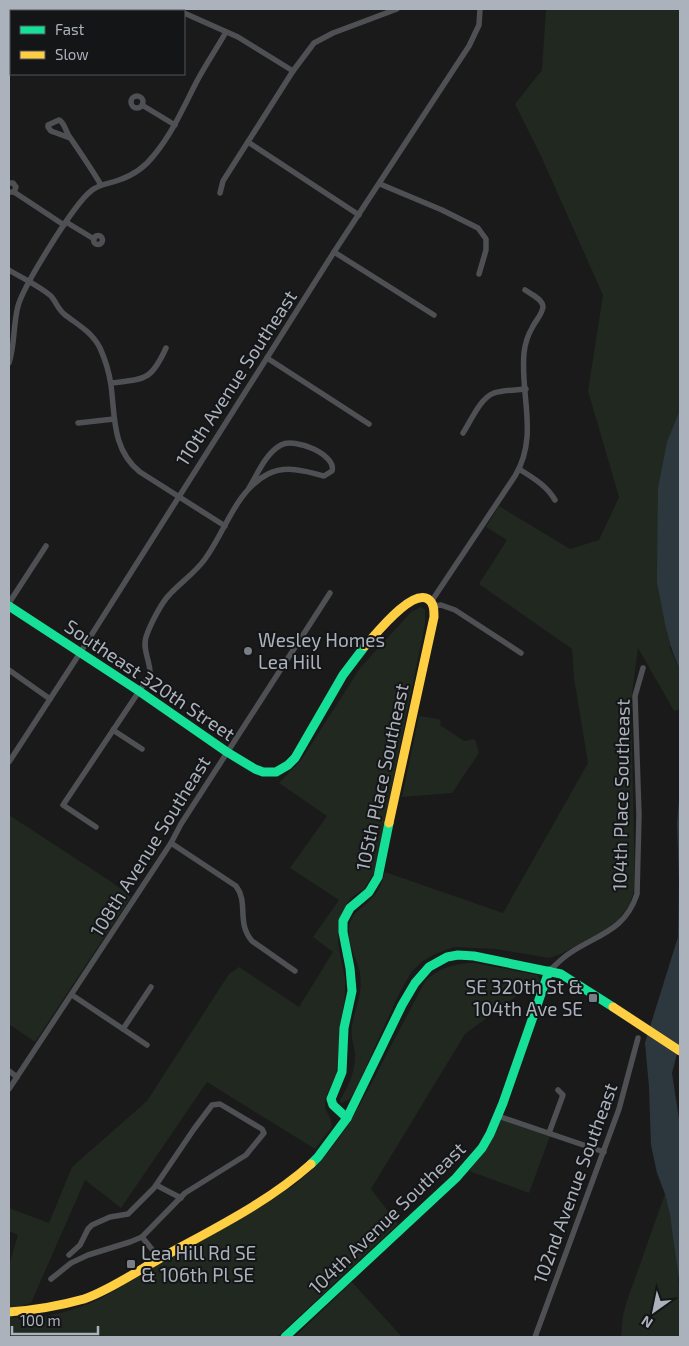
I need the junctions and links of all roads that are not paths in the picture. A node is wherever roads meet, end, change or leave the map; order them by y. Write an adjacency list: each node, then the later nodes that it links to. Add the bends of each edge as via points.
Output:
1 (397, 9): 5 (street, via 319,39)
2 (480, 9): 11 (street, 110th Avenue Southeast, via 475,36)
3 (185, 13): 4 (street)
4 (226, 32): 5 (street); 7 (street)
5 (293, 71): 9 (street)
6 (142, 105): 7 (street)
7 (175, 125): 12 (street, via 140,169 126,178)
8 (70, 138): 12 (street)
9 (248, 142): 14 (street, via 223,181); 15 (street)
10 (9, 183): 13 (street, via 16,186)
11 (380, 184): 15 (street, 110th Avenue Southeast); 20 (street, via 478,228 486,240)
12 (101, 185): 16 (street, via 91,190)
13 (11, 192): 16 (street)
14 (220, 193)
15 (359, 215): 18 (street, 110th Avenue Southeast)
16 (65, 224): 17 (street); 21 (street)
17 (94, 239)
18 (334, 252): 23 (street); 25 (street, 110th Avenue Southeast)
19 (9, 270): 21 (street)
20 (479, 274)
21 (29, 282): 26 (street, via 18,304); 27 (street, via 48,294 61,311 91,335)
22 (525, 290): 28 (street, via 541,301 543,308 525,348)
23 (434, 315)
24 (166, 348): 27 (street, via 158,366 148,375 140,380)
25 (267, 358): 31 (street); 35 (street, 110th Avenue Southeast)
26 (9, 363)
27 (111, 383): 29 (street)
28 (526, 389): 32 (street, via 491,395); 33 (street, via 527,441)
29 (114, 419): 30 (street); 35 (street, via 122,450 129,462)
30 (78, 423)
31 (369, 424)
32 (463, 433)
33 (519, 469): 36 (street, via 550,490); 41 (street)
34 (249, 488): 34 (street, via 262,478 284,469 324,476 332,471 332,462 295,442 279,445); 37 (street)
35 (178, 497): 37 (street); 42 (street, 110th Avenue Southeast)
36 (555, 500)
37 (225, 526): 46 (street, via 197,570 164,600 145,640 150,672)
38 (46, 546): 40 (street)
39 (330, 592): 50 (street, 108th Avenue Southeast)
40 (9, 604): 42 (street, Southeast 320th Street)
41 (432, 604): 43 (street, via 455,610); 50 (street, Southeast 320th Street, via 424,597 412,599 366,645 344,673 298,754 288,765 276,772 263,772); 67 (street, 105th Place Southeast, via 432,627 378,877 369,892 350,908 343,921 352,991 344,1028 342,1074 331,1100)
42 (80, 653): 46 (street, Southeast 320th Street); 47 (street, 110th Avenue Southeast)
43 (521, 653)
44 (643, 668): 55 (street, 104th Place Southeast, via 635,696 639,815 637,894 621,922 570,953)
45 (9, 670): 47 (street)
46 (139, 691): 48 (street); 50 (street, Southeast 320th Street)
47 (50, 699): 51 (street, 110th Avenue Southeast)
48 (113, 730): 49 (street); 52 (street, via 63,805)
49 (142, 749)
50 (227, 752): 53 (street, 108th Avenue Southeast)
51 (9, 762)
52 (96, 826)
53 (171, 844): 54 (street, via 236,886 242,902 245,931 252,941); 57 (street, 108th Avenue Southeast)
54 (295, 971)
55 (549, 971): 61 (street, via 571,979); 66 (street, 104th Avenue Southeast); 67 (street, via 458,955 429,967 409,992)
56 (151, 987): 58 (street)
57 (72, 995): 58 (street); 63 (street, 108th Avenue Southeast)
58 (123, 1029): 60 (street)
59 (638, 1038): 69 (street, 102nd Avenue Southeast)
60 (147, 1045)
61 (680, 1051)
62 (9, 1071): 63 (street)
63 (17, 1077): 64 (street, 108th Avenue Southeast)
64 (9, 1089)
65 (558, 1090): 68 (street, via 563,1095)
66 (498, 1116): 68 (street); 77 (street, 104th Avenue Southeast, via 487,1142 471,1163)
67 (346, 1118): 74 (street, via 318,1157 290,1182 258,1204)
68 (549, 1133): 69 (street)
69 (604, 1152): 78 (street, 102nd Avenue Southeast)
70 (156, 1185): 71 (street); 71 (street, via 215,1103 262,1129 264,1133 246,1155); 73 (street, via 132,1212 110,1217 88,1228 80,1245)
71 (180, 1198): 72 (street)
72 (142, 1237): 74 (street); 75 (street, via 88,1255)
73 (69, 1255)
74 (158, 1258): 76 (street, via 86,1298 41,1310)
75 (51, 1279)
76 (9, 1312)
77 (285, 1337)
78 (536, 1337)

